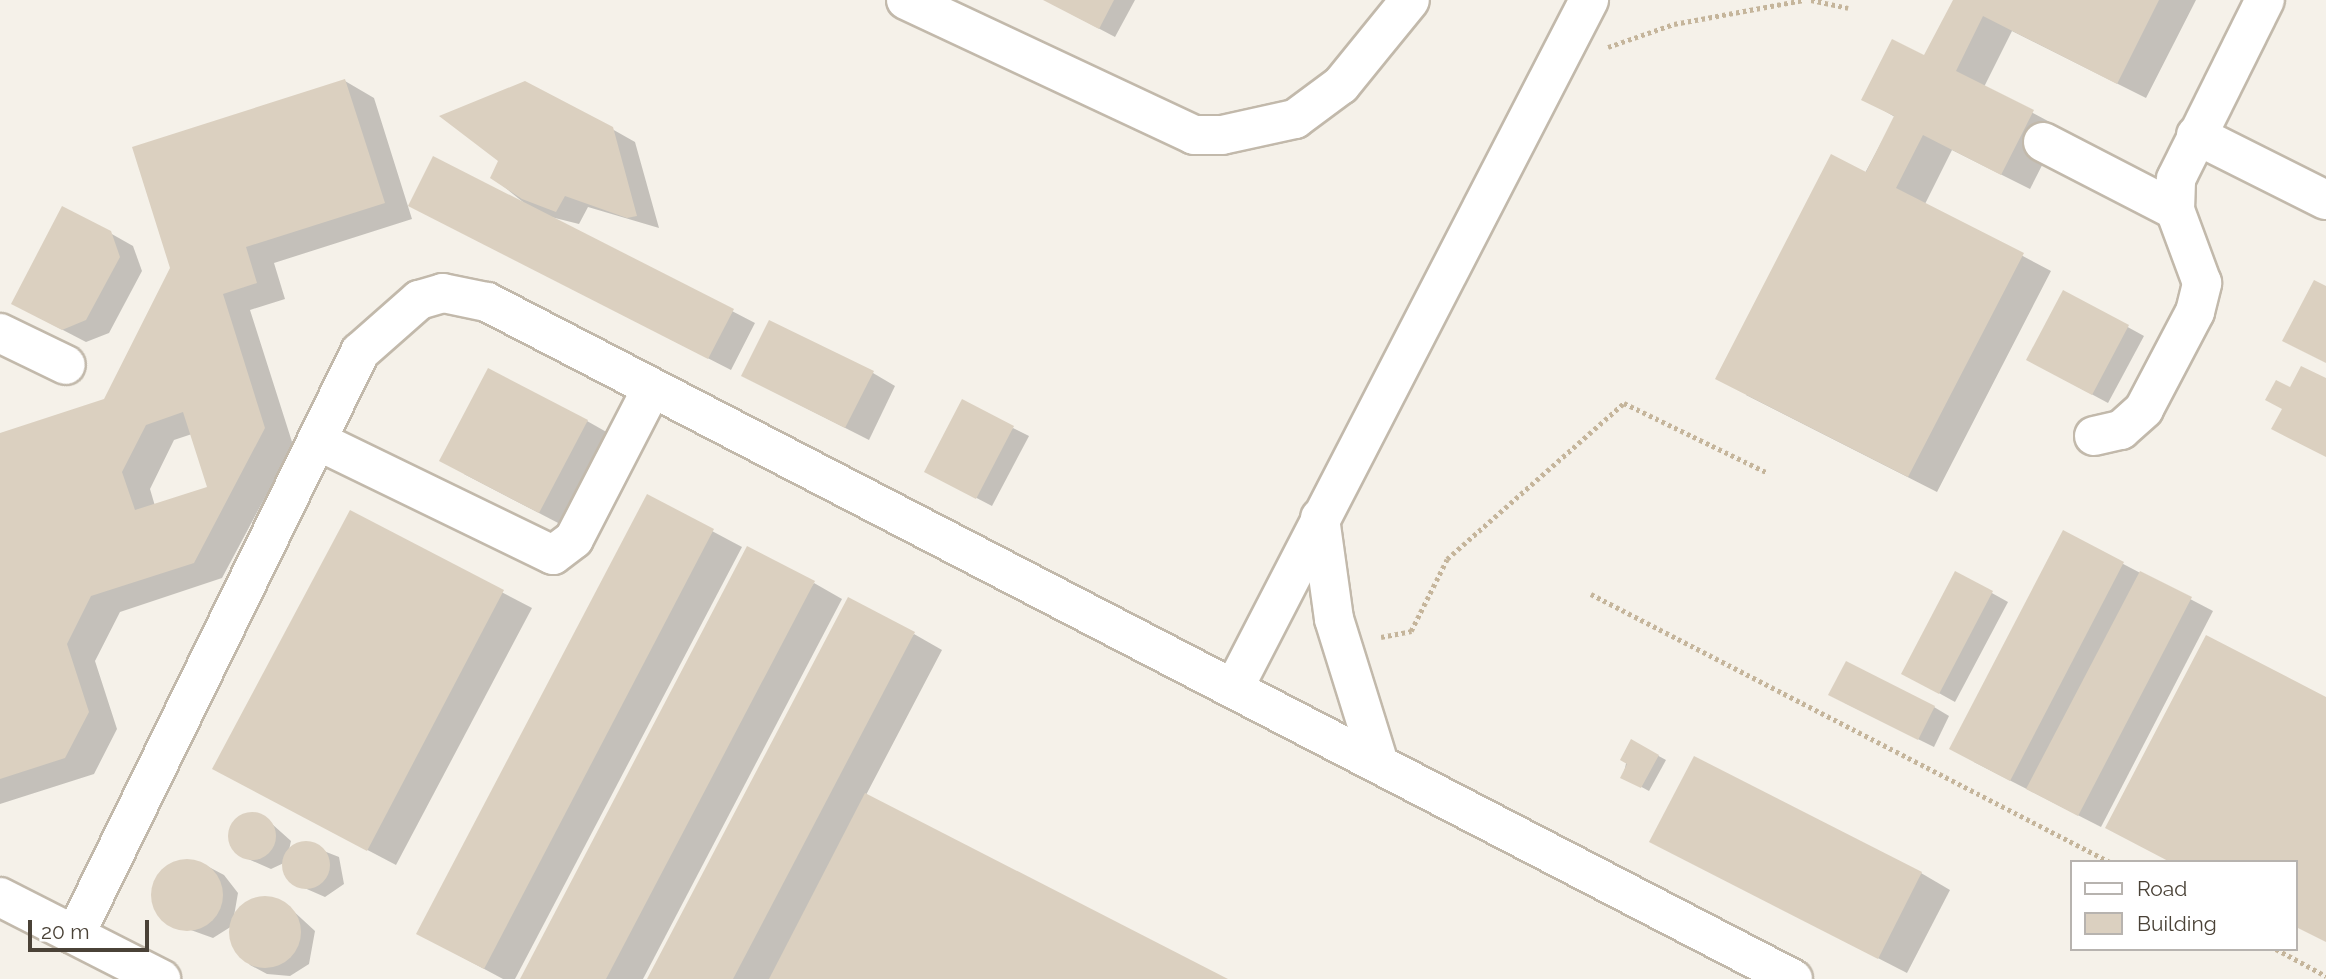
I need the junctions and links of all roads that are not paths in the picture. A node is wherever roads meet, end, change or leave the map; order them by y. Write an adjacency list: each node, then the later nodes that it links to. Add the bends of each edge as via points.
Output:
1 (906, 0): 2 (lane, via 1194,135 1222,135 1304,112 1341,85)
2 (1410, 0)
3 (1589, 0): 14 (lane)
4 (2265, 0): 5 (lane)
5 (2196, 135): 7 (lane); 8 (lane, via 2176,179)
6 (2043, 142): 8 (lane)
7 (2326, 200)
8 (2175, 210): 12 (lane, via 2202,283 2195,312 2144,409 2121,430)
9 (0, 333): 10 (lane)
10 (66, 365)
11 (650, 392): 13 (lane, via 487,302 443,293 419,300 360,352); 13 (lane, via 574,539 553,555); 15 (lane)
12 (2094, 436)
13 (318, 441): 18 (lane)
14 (1320, 518): 15 (lane); 16 (lane, via 1342,646)
15 (1235, 686): 16 (lane)
16 (1378, 761): 20 (lane)
17 (0, 897): 18 (lane)
18 (75, 934): 19 (lane)
19 (161, 979)
20 (1793, 979)

